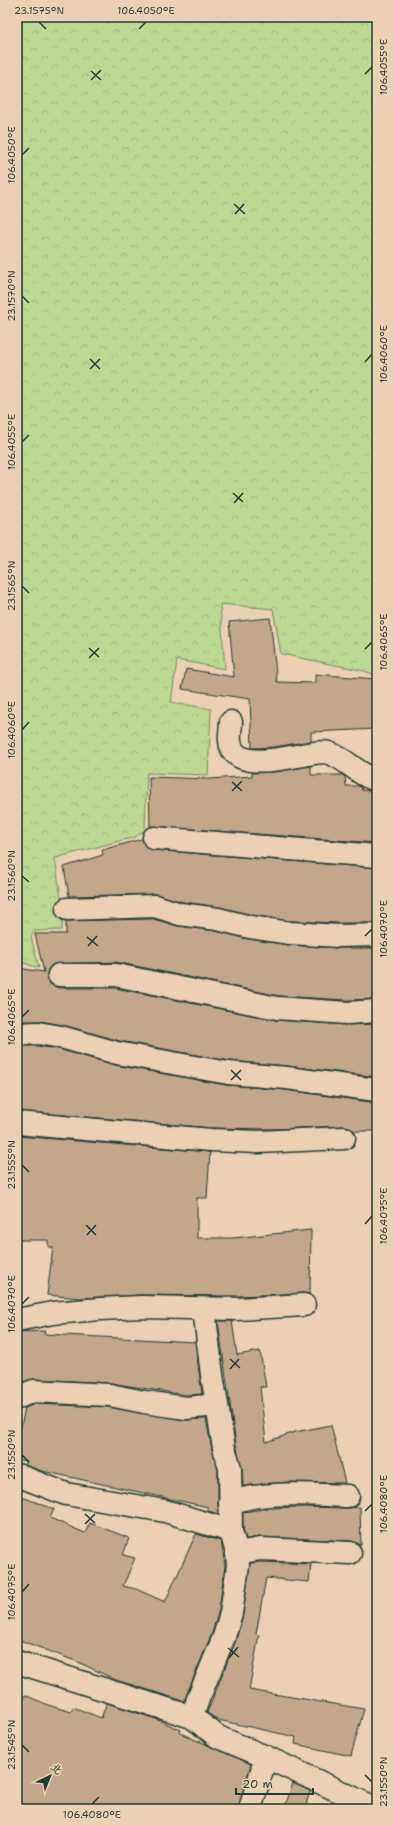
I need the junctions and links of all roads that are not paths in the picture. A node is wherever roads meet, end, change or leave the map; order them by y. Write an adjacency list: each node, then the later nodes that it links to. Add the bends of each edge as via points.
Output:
1 (231, 722): 2 (street, via 230,742 234,752 242,759 254,762 328,752)
2 (377, 780)
3 (154, 838): 4 (street)
4 (377, 856)
5 (67, 909): 6 (street, via 155,906 180,914 218,918 250,927 290,933)
6 (377, 935)
7 (59, 975): 8 (street, via 116,975 277,1008 347,1013)
8 (377, 1011)
9 (17, 1034): 10 (street, via 38,1033 61,1037 117,1053 228,1073)
10 (377, 1090)
11 (17, 1122): 12 (street, via 211,1140 258,1142)
12 (344, 1138)
13 (304, 1305): 14 (street)
14 (204, 1309): 15 (street, via 100,1308); 17 (street)
15 (17, 1320)
16 (17, 1398): 17 (street, via 33,1391 110,1396 186,1408)
17 (217, 1405): 20 (street, via 230,1468)
18 (17, 1475): 21 (street, via 66,1494 165,1511)
19 (348, 1496): 20 (street, via 279,1495 241,1499)
20 (230, 1504): 21 (street)
21 (230, 1531): 22 (street)
22 (237, 1553): 23 (street, via 260,1549); 25 (street, via 231,1613)
23 (350, 1553)
24 (17, 1662): 25 (street)
25 (192, 1717): 26 (street, via 218,1737)
26 (266, 1757): 27 (street); 28 (street)
27 (250, 1809)
28 (377, 1809)

